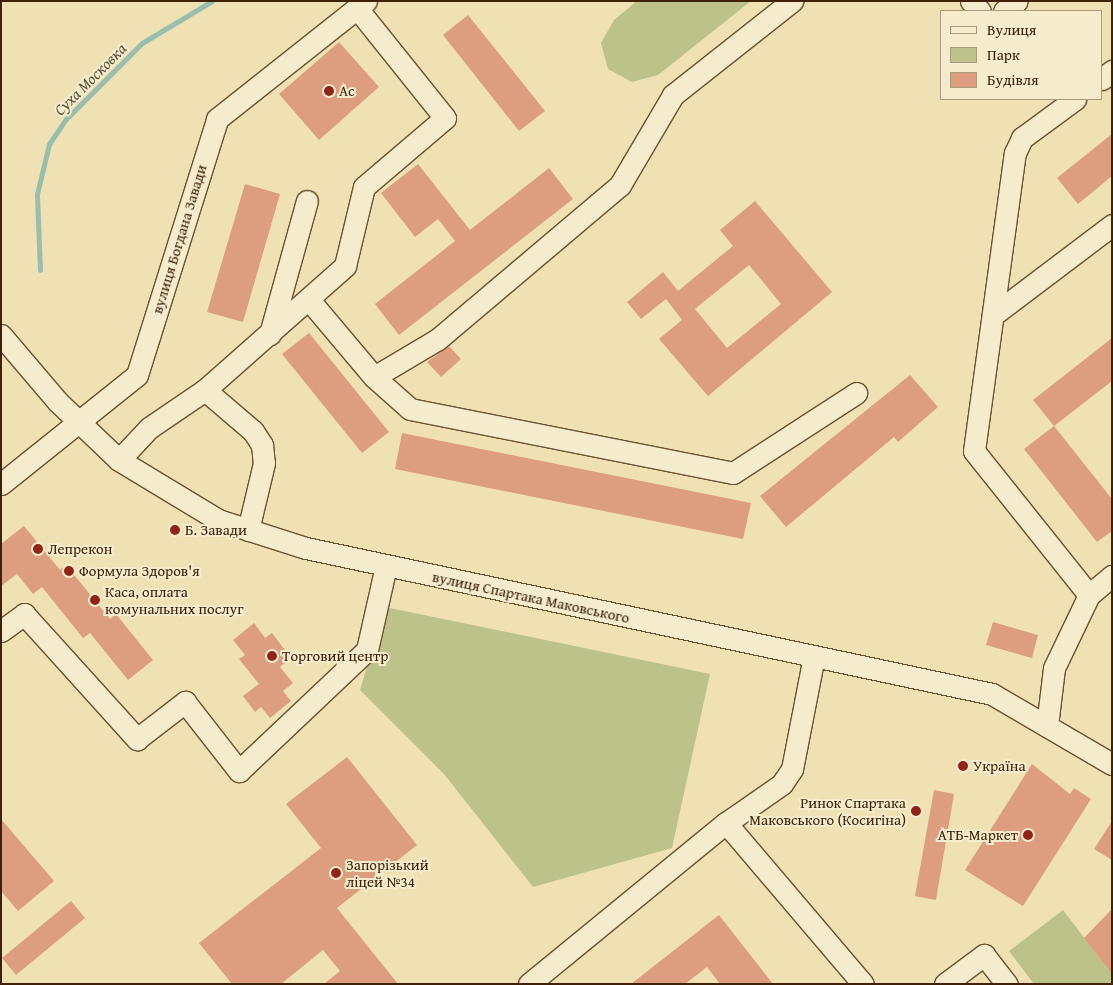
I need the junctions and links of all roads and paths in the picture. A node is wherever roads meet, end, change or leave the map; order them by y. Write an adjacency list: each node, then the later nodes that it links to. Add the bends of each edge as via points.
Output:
1 (792, 1): 12 (street, via 673,96 620,185 438,338)
2 (1017, 1): 4 (street)
3 (362, 5): 8 (street, via 445,118 364,187 346,266); 15 (street, вулиця Богдана Завади, via 217,119 137,375)
4 (1005, 10)
5 (1073, 100): 9 (street, via 1022,138 1015,153)
6 (307, 200): 10 (street)
7 (1112, 225): 9 (street)
8 (310, 301): 10 (street); 12 (street)
9 (993, 315): 21 (street, via 974,451)
10 (270, 334): 13 (street)
11 (1, 335): 15 (street, вулиця Спартака Маковського)
12 (374, 378): 14 (street, via 410,409 733,472)
13 (205, 390): 16 (street, via 149,428); 18 (street, via 253,431 262,445 264,463)
14 (856, 393)
15 (78, 422): 16 (street, вулиця Спартака Маковського); 17 (street, вулиця Богдана Завади)
16 (119, 460): 18 (street, вулиця Спартака Маковського, via 218,520)
17 (1, 484)
18 (248, 530): 19 (street, вулиця Спартака Маковського)
19 (386, 566): 22 (street, via 367,650 240,772 184,702 137,739 24,614); 23 (street, вулиця Спартака Маковського)
20 (1112, 576): 21 (street)
21 (1089, 595): 24 (street, via 1054,668)
22 (1, 631)
23 (814, 656): 24 (street, вулиця Спартака Маковського, via 992,694); 26 (street, via 792,769 782,784)
24 (1046, 726): 25 (street, вулиця Спартака Маковського)
25 (1112, 764)
26 (726, 823): 27 (street); 28 (street)
27 (528, 984)
28 (863, 984)
29 (945, 984): 30 (street, via 984,955)
30 (1007, 984)

